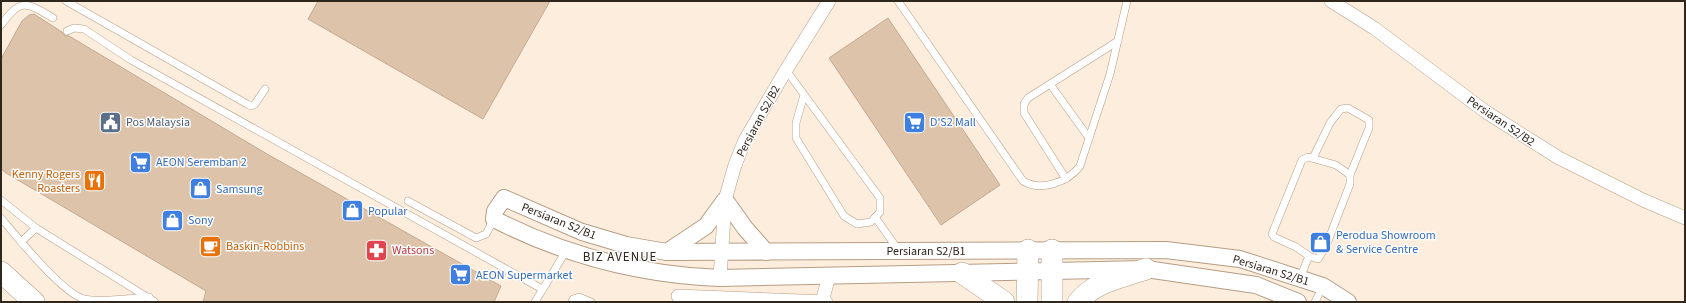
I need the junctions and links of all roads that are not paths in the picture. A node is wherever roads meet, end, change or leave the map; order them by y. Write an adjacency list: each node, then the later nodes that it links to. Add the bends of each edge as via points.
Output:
1 (66, 1): 12 (lane, via 251,106)
2 (829, 1): 10 (street, Persiaran S2/B2)
3 (898, 1): 17 (lane, via 1023,181 1030,186 1039,187)
4 (1127, 1): 9 (lane)
5 (1331, 1): 23 (street, Persiaran S2/B2, via 1374,28 1486,112 1559,158)
6 (54, 18): 7 (lane, via 30,3 19,2 11,7)
7 (1, 25)
8 (67, 31): 44 (lane, via 74,28 84,29 131,60)
9 (1118, 41): 11 (lane); 14 (lane)
10 (786, 70): 13 (lane); 19 (street, Persiaran S2/B2, via 745,140)
11 (1050, 84): 14 (lane); 17 (lane, via 1028,98 1024,104 1024,113)
12 (265, 89)
13 (804, 95): 21 (lane, via 880,198 880,212); 21 (lane, via 796,123 796,138 844,216 857,224 871,222)
14 (1089, 138): 17 (lane, via 1080,166 1074,175)
15 (1313, 158): 16 (lane, via 1336,165); 16 (lane, via 1330,123 1341,109 1348,108 1370,120); 33 (lane, via 1308,156 1302,160 1272,234 1274,238 1296,247)
16 (1350, 175): 33 (lane, via 1350,184 1326,246 1318,259)
17 (1066, 179)
18 (1, 200): 25 (lane)
19 (725, 200): 30 (street, via 706,226); 31 (street, Persiaran S2/B2); 32 (street)
20 (408, 201): 24 (lane, via 476,238 486,234)
21 (875, 217): 29 (lane)
22 (1, 218): 26 (lane)
23 (1685, 218)
24 (494, 219): 28 (street, Persiaran S2/B1, via 527,236); 30 (street, Persiaran S2/B1, via 495,211 504,198 582,232 626,245)
25 (36, 228): 26 (lane); 46 (lane)
26 (21, 242): 46 (lane, via 73,294 92,301)
27 (1028, 250): 29 (street, Persiaran S2/B1); 34 (street, Persiaran S2/B1); 36 (main road)
28 (566, 251): 40 (street, Persiaran S2/B1); 44 (lane)
29 (899, 251): 32 (street, Persiaran S2/B1)
30 (667, 252): 31 (street, Persiaran S2/B1)
31 (722, 252): 32 (street, Persiaran S2/B1); 41 (street, Persiaran S2/B2)
32 (766, 252)
33 (1309, 256): 42 (lane)
34 (1052, 261): 35 (street, Persiaran S2/B1); 36 (street, Persiaran S2/B1); 42 (street, Persiaran S2/B1, via 1173,251 1240,259); 54 (main road)
35 (1146, 269): 55 (main road, via 1106,282 1092,289); 56 (street, Persiaran S2/B1, via 1256,285)
36 (1028, 271): 38 (street, Persiaran S2/B1); 53 (main road)
37 (1, 272): 47 (main road)
38 (962, 273): 39 (street, Persiaran S2/B1); 52 (main road)
39 (828, 276): 41 (street, Persiaran S2/B1); 51 (street)
40 (684, 277): 41 (street, Persiaran S2/B1); 45 (street)
41 (720, 278)
42 (1300, 278): 43 (street, Persiaran S2/B1)
43 (1323, 286): 57 (lane); 58 (street, Persiaran S2/B1)
44 (542, 289): 48 (lane)
45 (678, 299): 51 (street)
46 (152, 300)
47 (34, 302)
48 (535, 302)
49 (572, 302): 50 (lane, via 579,297)
50 (592, 302)
51 (824, 302)
52 (1004, 302)
53 (1027, 302)
54 (1052, 302)
55 (1078, 302)
56 (1298, 302)
57 (1315, 302)
58 (1348, 302)

